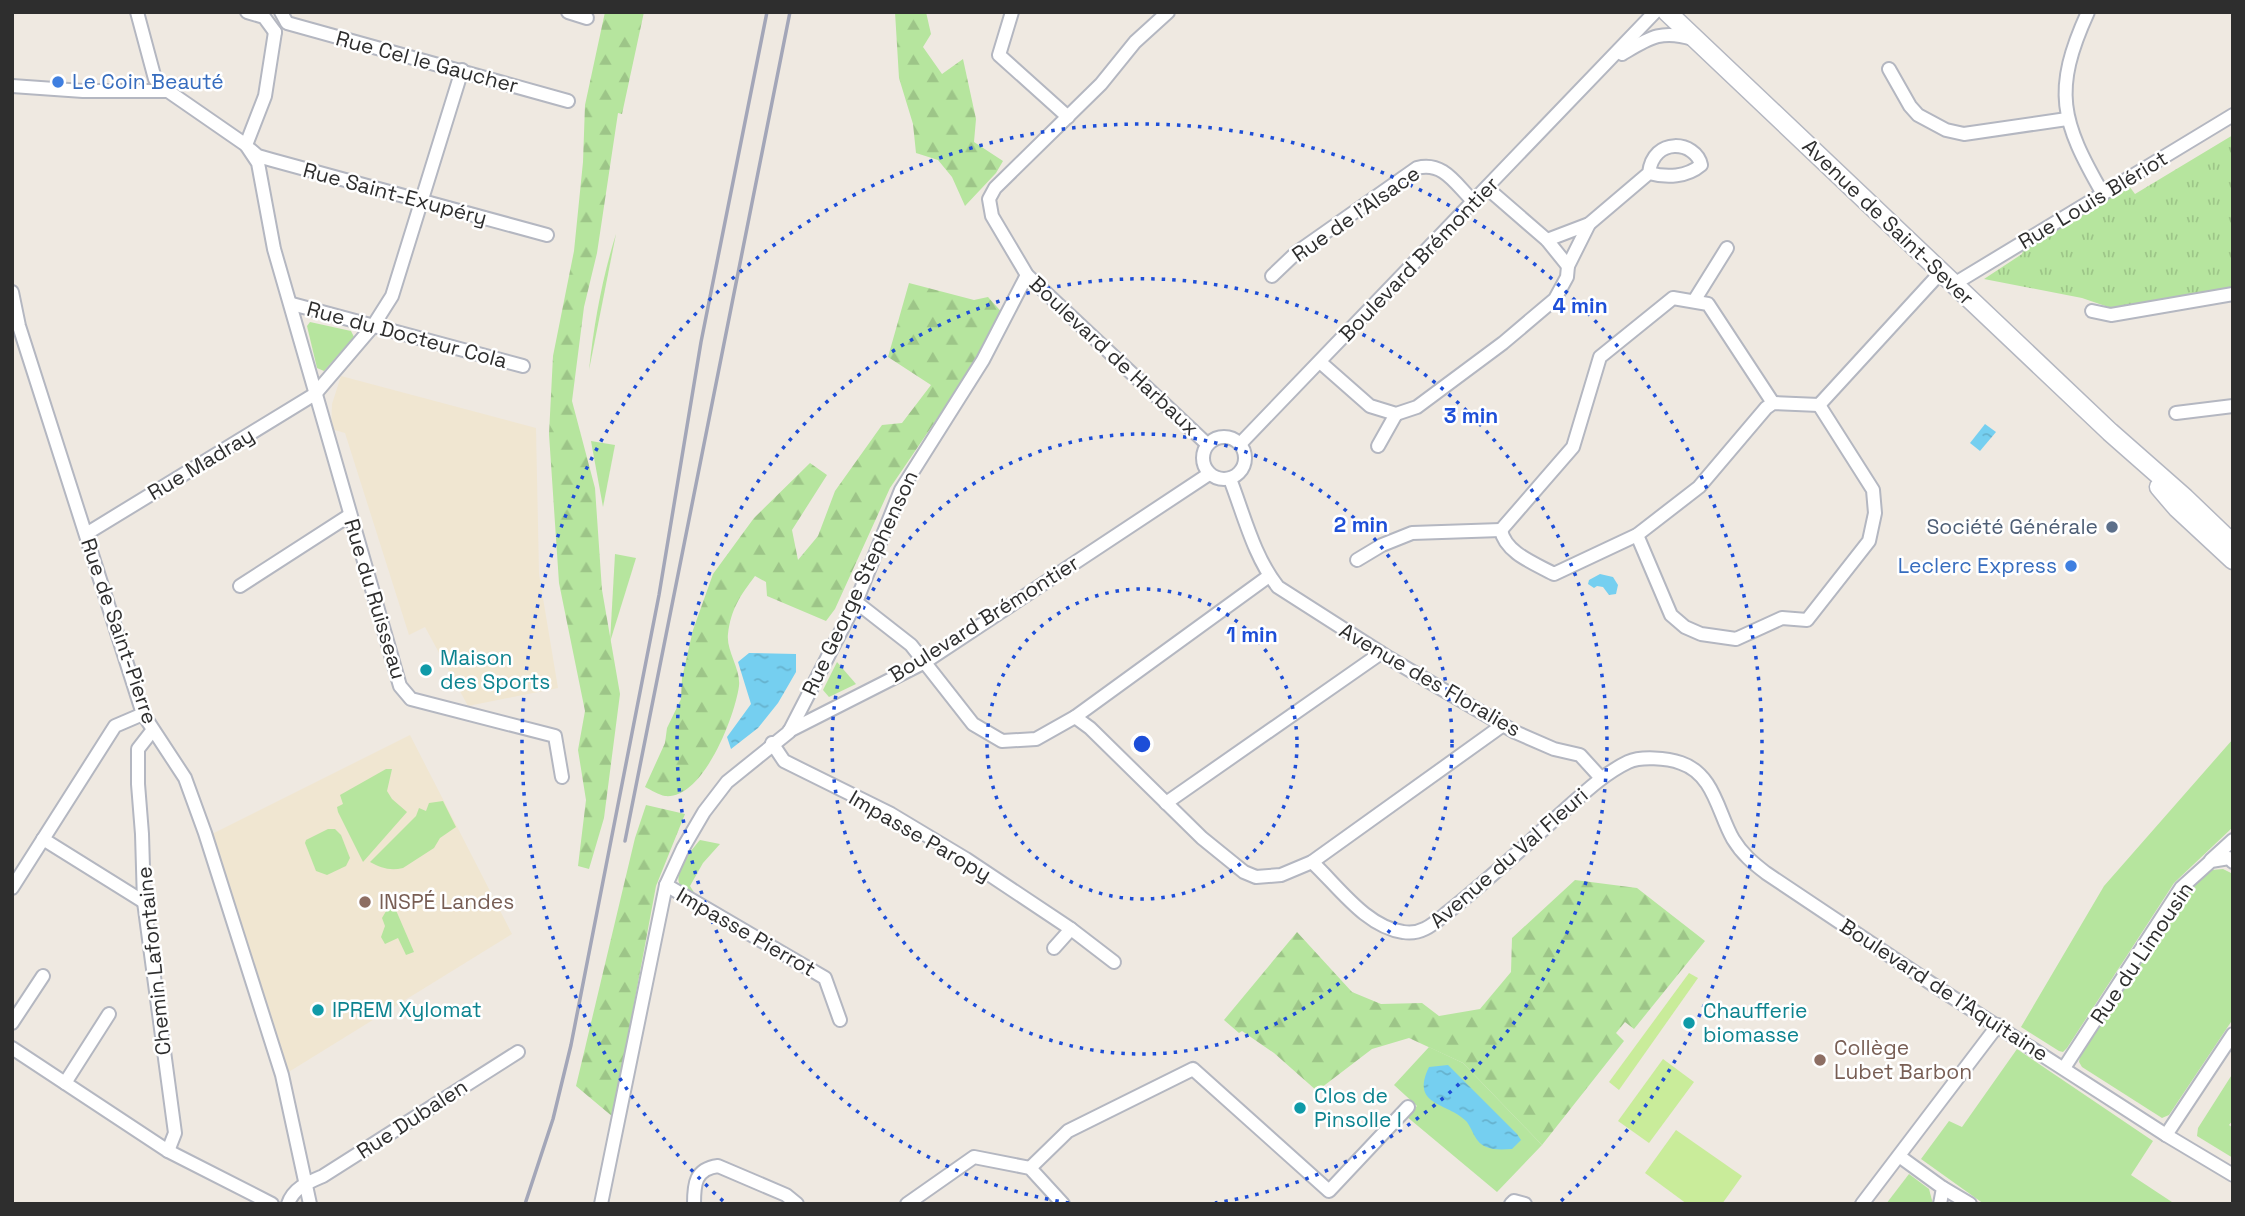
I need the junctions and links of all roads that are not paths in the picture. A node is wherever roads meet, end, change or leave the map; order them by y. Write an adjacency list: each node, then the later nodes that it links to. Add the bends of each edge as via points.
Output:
1 (137, 12): 18 (street, via 155,79)
2 (247, 12): 9 (street)
3 (568, 12): 11 (street)
4 (1012, 12): 21 (street, via 999,55)
5 (1168, 12): 21 (street, Boulevard de Harbaux)
6 (1656, 12): 16 (street, Boulevard Brémontier)
7 (1667, 12): 13 (main road, Avenue de Saint-Sever)
8 (2088, 12): 22 (street, via 2072,47 2066,77)
9 (267, 15): 12 (street)
10 (284, 18): 12 (street, Rue Cel le Gaucher); 15 (street, Rue Cel le Gaucher)
11 (587, 18)
12 (275, 32): 23 (street, via 265,96)
13 (1697, 40): 16 (street, Boulevard Brémontier, via 1657,35); 36 (main road, Avenue de Saint-Sever)
14 (1889, 69): 22 (street, via 1918,115 1946,131 1964,134)
15 (462, 70): 19 (street, Rue Cel le Gaucher); 27 (street)
16 (1597, 74): 25 (street, Boulevard Brémontier)
17 (12, 86): 18 (street)
18 (168, 91): 23 (street)
19 (568, 101)
20 (2233, 116): 26 (street, Rue Louis Blériot)
21 (1068, 117): 34 (street, Boulevard de Harbaux, via 989,199 992,216)
22 (2067, 119): 26 (street, via 2079,153)
23 (246, 145): 27 (street, Rue Saint-Exupéry, via 258,156); 40 (street, Rue du Ruisseau, via 258,163 274,248)
24 (1649, 173): 29 (street)
25 (1486, 188): 28 (street, Boulevard Brémontier); 31 (street)
26 (2103, 194): 36 (street, Rue Louis Blériot)
27 (422, 201): 30 (street, Rue Saint-Exupéry); 42 (street, via 392,296)
28 (1474, 202): 35 (street, Rue de l'Alsace, via 1438,167 1417,168 1296,253); 43 (street, Boulevard Brémontier)
29 (1589, 224): 31 (street); 33 (street)
30 (547, 235)
31 (1547, 240): 33 (street)
32 (1727, 248): 39 (street)
33 (1568, 266): 50 (street, via 1562,288 1543,311 1417,407)
34 (1027, 275): 52 (street, Boulevard de Harbaux); 66 (street, Rue George Stephenson, via 983,360 901,491)
35 (1272, 276)
36 (1947, 278): 47 (street, Rue Louis Blériot); 51 (main road, Avenue de Saint-Sever)
37 (12, 292): 59 (street, Rue de Saint-Pierre)
38 (2233, 294): 41 (street, via 2111,315)
39 (1694, 301): 46 (street, via 1708,304); 58 (street, via 1673,298 1600,358 1573,447)
40 (292, 304): 42 (street, Rue du Docteur Cola); 45 (street, Rue du Ruisseau)
41 (2092, 311)
42 (373, 326): 44 (street, Rue du Docteur Cola); 45 (street)
43 (1320, 362): 50 (street, via 1370,406); 53 (street, Boulevard Brémontier)
44 (523, 366)
45 (315, 394): 57 (street, Rue du Ruisseau); 59 (street, Rue Madray)
46 (1773, 403): 47 (street); 60 (street, via 1699,487)
47 (1819, 405): 60 (street, via 1873,490 1875,513 1869,541 1807,620 1782,618 1736,639 1685,627 1671,615)
48 (2233, 406): 49 (street)
49 (2176, 413)
50 (1396, 414): 54 (street)
51 (2110, 432): 61 (main road, Avenue de Saint-Sever); 63 (main road, Avenue de Saint-Sever, via 2177,508)
52 (1208, 444): 53 (street, via 1228,437); 55 (street, via 1203,463)
53 (1240, 444): 56 (street, via 1244,464)
54 (1378, 446)
55 (1209, 474): 56 (street); 68 (street, Boulevard Brémontier)
56 (1230, 479): 64 (street, Avenue des Floralies)
57 (350, 515): 65 (street); 75 (street, Rue du Ruisseau, via 400,686 411,699 555,736)
58 (1502, 530): 60 (street, via 1520,556 1554,574); 62 (street, via 1412,533)
59 (86, 534): 69 (street, Rue de Saint-Pierre)
60 (1637, 535)
61 (2233, 544)
62 (1357, 560)
63 (2233, 560)
64 (1269, 576): 67 (street, Avenue des Floralies, via 1296,600); 70 (street)
65 (240, 586)
66 (856, 602): 68 (street, via 911,645); 73 (street, Rue George Stephenson)
67 (1381, 653): 71 (street, Avenue des Floralies); 77 (street)
68 (925, 662): 70 (street, via 973,724 1002,741 1036,738); 73 (street, Boulevard Brémontier)
69 (143, 714): 72 (street, Rue de Saint-Pierre); 78 (street, via 115,726)
70 (1074, 717): 77 (street)
71 (1503, 725): 76 (street, Avenue des Floralies, via 1580,755); 81 (street)
72 (152, 731): 85 (street, Chemin Lafontaine, via 138,749); 105 (street, Rue de Saint-Pierre, via 185,778 205,833 282,1075)
73 (789, 732): 74 (street, Rue George Stephenson)
74 (772, 743): 83 (street, Rue George Stephenson, via 727,782 704,812); 86 (street, Impasse Paropy, via 784,761 891,814)
75 (562, 777)
76 (1601, 778): 81 (street, Avenue du Val Fleuri, via 1422,933 1385,927); 93 (street, Boulevard de l'Aquitaine, via 1631,761 1681,762 1693,769 1716,797 1746,858)
77 (1166, 803): 81 (street, via 1202,838 1256,877 1281,875)
78 (43, 839): 84 (street); 85 (street)
79 (2233, 840): 80 (street, Rue du Limousin)
80 (2211, 861): 82 (street, via 2229,858); 97 (street, Rue du Limousin, via 2181,888)
81 (1312, 862)
82 (2233, 862)
83 (666, 885): 91 (street, Impasse Pierrot, via 825,978); 107 (street, Rue George Stephenson)
84 (12, 888)
85 (144, 902): 101 (street, Chemin Lafontaine, via 175,1133)
86 (1070, 929): 87 (street); 88 (street, Impasse Paropy)
87 (1054, 948)
88 (1114, 962)
89 (43, 976): 92 (street)
90 (109, 1014): 98 (street)
91 (840, 1020)
92 (12, 1023)
93 (1998, 1025): 97 (street, Boulevard de l'Aquitaine); 102 (street)
94 (2233, 1034): 100 (street)
95 (12, 1048): 98 (street)
96 (518, 1052): 105 (street, Rue Dubalen)
97 (2064, 1068): 100 (street, Boulevard de l'Aquitaine)
98 (65, 1083): 101 (street)
99 (1408, 1107): 103 (street, via 1329,1191 1193,1069 1068,1131)
100 (2166, 1135): 104 (street, Boulevard de l'Aquitaine)
101 (168, 1151): 108 (street)
102 (1899, 1157): 106 (street); 117 (street)
103 (1030, 1168): 113 (street, via 974,1157); 114 (street)
104 (2233, 1175)
105 (305, 1184): 109 (street); 110 (street, Rue de Saint-Pierre)
106 (1943, 1188): 118 (street); 119 (street)
107 (602, 1203)
108 (272, 1204)
109 (288, 1204)
110 (310, 1204)
111 (694, 1204): 112 (street, via 698,1174 718,1166)
112 (797, 1204)
113 (907, 1204)
114 (1063, 1204)
115 (1511, 1204): 116 (street)
116 (1525, 1204)
117 (1862, 1204)
118 (1940, 1204)
119 (1970, 1204)

